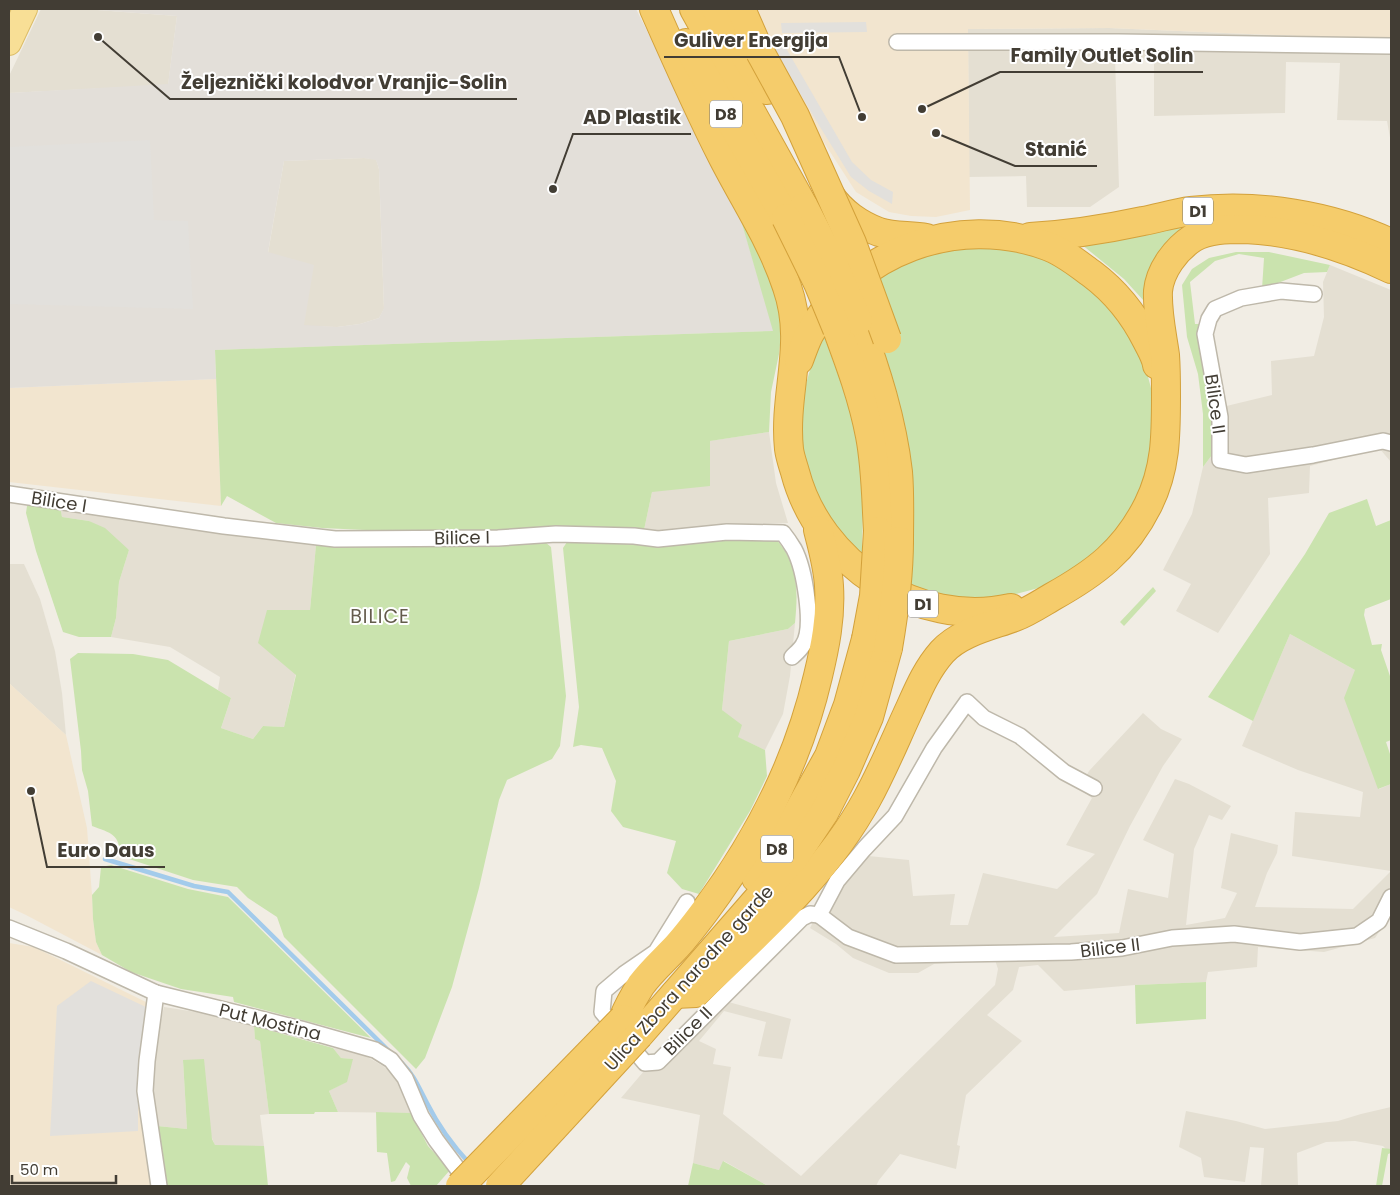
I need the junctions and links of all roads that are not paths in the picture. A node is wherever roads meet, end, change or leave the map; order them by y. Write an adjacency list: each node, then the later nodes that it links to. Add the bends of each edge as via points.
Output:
1 (25, 9): 8 (main road)
2 (654, 9): 17 (highway, via 723,158 777,258 795,322)
3 (667, 9): 10 (highway, D8)
4 (694, 9): 10 (highway, D8)
5 (716, 9): 12 (highway, via 769,92 814,173 838,207 879,232)
6 (741, 9): 20 (highway, bridge, via 795,116 848,234 887,339 904,415)
7 (897, 42): 9 (street)
8 (9, 43)
9 (1391, 46)
10 (795, 212): 16 (highway, Ulica Zbora narodne garde / D8, bridge, via 836,270)
11 (1018, 238): 12 (highway, D1, via 965,234); 13 (highway, D1, via 1097,230 1190,212 1236,209 1325,220); 18 (highway, via 1048,246 1108,285 1136,320 1156,360)
12 (932, 239): 17 (highway, D1, via 894,252 860,274 843,290 809,335)
13 (1391, 244)
14 (1391, 269): 18 (highway, D1, via 1297,235 1235,229 1213,231 1194,238 1177,251 1164,270 1158,288)
15 (1314, 294): 19 (street, Bilice II, via 1281,291 1241,298 1215,309 1209,319 1205,334 1220,417 1220,460 1246,465 1383,441)
16 (848, 325): 20 (highway, Ulica Zbora narodne garde / D8, via 878,377); 23 (highway, Ulica Zbora narodne garde / D8, via 856,382 870,435)
17 (794, 373): 22 (highway, D1, via 788,411 789,451 799,489)
18 (1166, 404): 24 (highway, D1, via 1164,456 1148,506 1124,542 1100,567)
19 (1391, 443)
20 (898, 473): 23 (highway, Ulica Zbora narodne garde / D8)
21 (9, 494): 26 (street, Bilice I, via 335,540 556,534 634,536 658,540 727,532 783,533 794,549 804,576 806,594 808,622 804,644)
22 (817, 524): 24 (highway, D1, via 833,546 859,570 898,594 923,604 949,610 1004,610); 35 (highway, via 829,586 829,614 826,644 802,735 756,833 708,907 678,946 642,984)
23 (888, 536): 25 (highway, Ulica Zbora narodne garde / D8, bridge, via 874,596)
24 (1056, 595): 28 (highway, via 1020,615 962,636 944,650 926,673 867,799 841,842)
25 (877, 644): 34 (highway, Ulica Zbora narodne garde / D8, via 869,717 824,813 796,855); 35 (highway, Ulica Zbora narodne garde / D8, via 848,705 829,756 763,870)
26 (792, 657)
27 (1094, 788): 28 (street, via 1064,772 1020,736 984,718 966,702 934,748 895,816 864,849)
28 (829, 874): 31 (street); 34 (highway, via 779,913 696,993)
29 (1391, 897): 31 (street, Bilice II, via 1379,921 1357,936 1300,942 1234,934 1172,938 1122,948 1071,952 896,956 848,937)
30 (687, 902): 31 (street, Bilice II, via 656,952 604,991 602,1012 645,1063 658,1062 802,918 810,914)
31 (819, 915)
32 (9, 928): 33 (street, Put Mostina)
33 (156, 993): 36 (street, via 145,1091); 38 (street, Put Mostina, via 375,1050 391,1060 405,1078 421,1116)
34 (675, 994): 35 (highway, Ulica Zbora narodne garde / D8)
35 (631, 1027): 37 (highway, Ulica Zbora narodne garde / D8, bridge); 39 (highway, Ulica Zbora narodne garde / D8, bridge)
36 (159, 1186)
37 (460, 1186)
38 (471, 1186)
39 (500, 1186)

